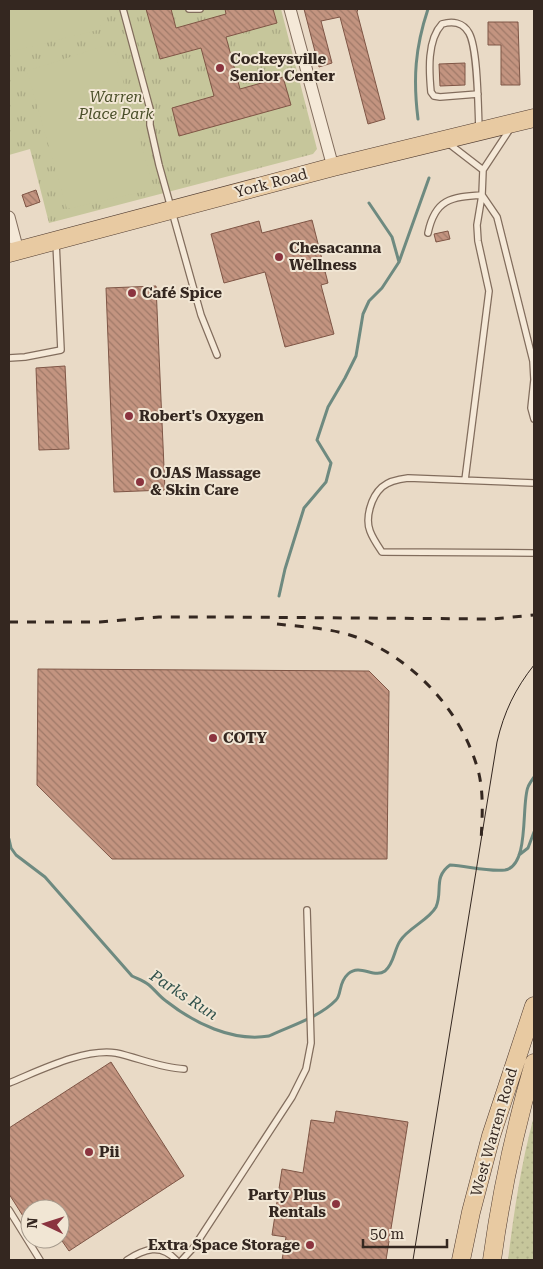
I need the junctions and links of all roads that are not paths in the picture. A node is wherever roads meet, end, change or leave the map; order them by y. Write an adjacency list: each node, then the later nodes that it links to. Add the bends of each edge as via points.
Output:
1 (123, 9): 13 (lane, via 150,108 150,125)
2 (189, 9): 3 (lane)
3 (200, 9)
4 (290, 9): 10 (street)
5 (478, 94): 5 (lane, via 474,50 468,32 463,26 451,22 442,24 433,37 431,92 440,97); 8 (lane)
6 (534, 118): 7 (main road, York Road)
7 (514, 123): 8 (main road, York Road); 11 (lane)
8 (479, 132): 9 (main road, York Road)
9 (445, 140): 10 (main road, York Road); 11 (lane)
10 (333, 167): 13 (main road, York Road)
11 (482, 170): 12 (lane)
12 (482, 195): 15 (lane, via 456,196 446,201 434,213); 20 (lane, via 497,217 533,361); 22 (lane, via 477,233 489,290)
13 (172, 209): 16 (main road, York Road); 18 (lane, via 201,316)
14 (9, 217): 17 (street)
15 (428, 234)
16 (56, 240): 17 (main road, York Road); 19 (lane, via 61,350)
17 (13, 252)
18 (217, 354)
19 (9, 358)
20 (534, 380): 21 (lane, via 531,408)
21 (534, 419)
22 (465, 480): 23 (lane); 24 (lane, via 408,478 382,487 374,499 368,522 382,552)
23 (534, 483)
24 (534, 554)
25 (306, 910): 34 (lane, via 310,986 310,1056 306,1068 292,1097 194,1247)
26 (534, 1006): 35 (main road, West Warren Road, via 491,1136)
27 (534, 1063): 36 (main road, West Warren Road, via 507,1169)
28 (184, 1069): 29 (lane, via 115,1053 87,1053)
29 (9, 1083)
30 (9, 1210): 31 (lane)
31 (40, 1260)
32 (127, 1260): 33 (lane, via 150,1249 168,1252)
33 (176, 1260)
34 (182, 1260)
35 (462, 1260)
36 (492, 1260)

